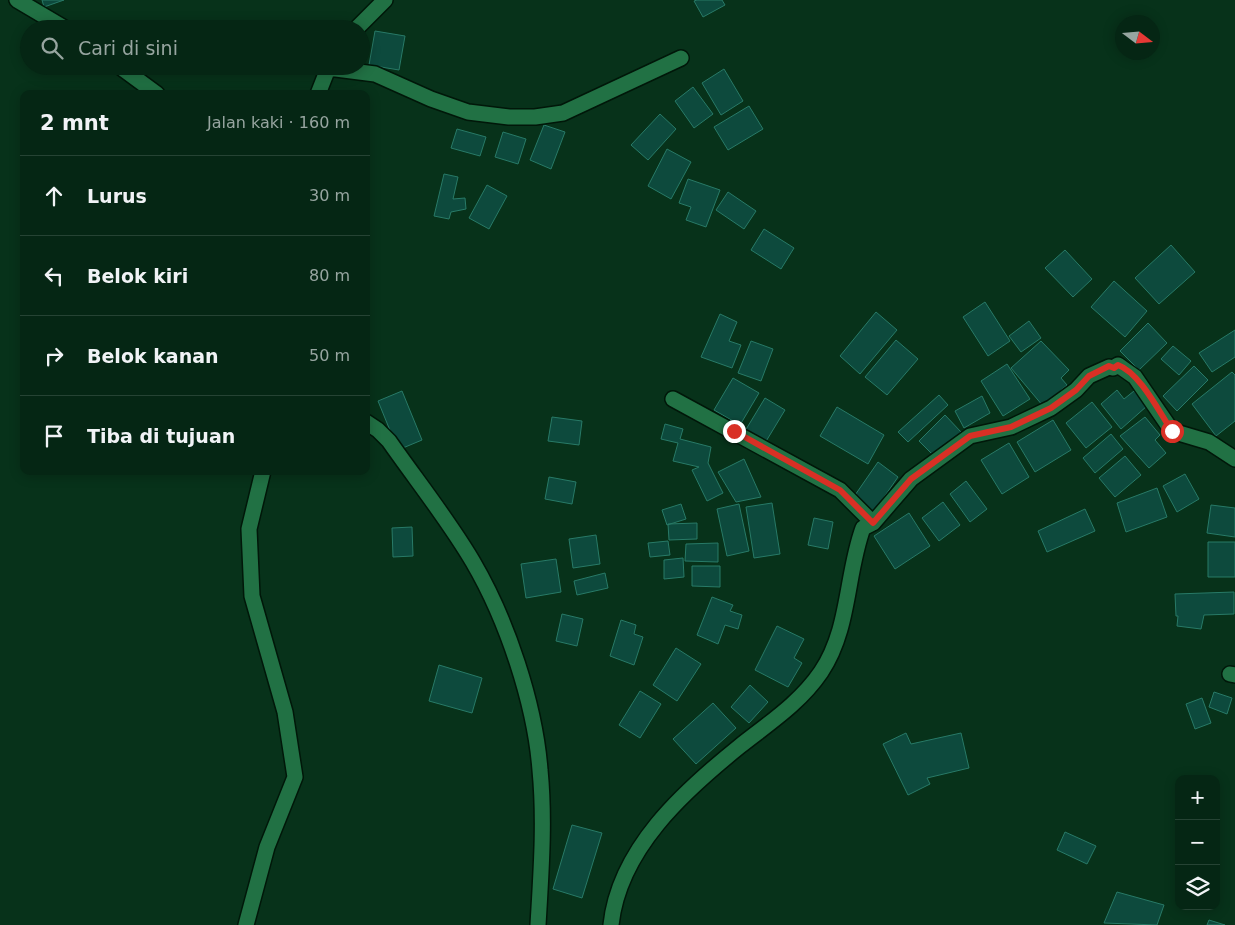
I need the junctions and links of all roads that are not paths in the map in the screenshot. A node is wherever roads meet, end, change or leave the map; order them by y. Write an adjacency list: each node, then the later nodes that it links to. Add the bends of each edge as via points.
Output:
1 (17, 0): 3 (street)
2 (386, 0): 4 (street)
3 (51, 20)
4 (365, 20)
5 (681, 58): 6 (street, via 563,113 535,117 468,112)
6 (370, 73)
7 (131, 75): 9 (street)
8 (326, 75): 10 (street)
9 (151, 90)
10 (320, 90)
11 (673, 399): 15 (street, via 840,490)
12 (370, 425): 17 (street, via 389,441 474,562 515,656 528,702 540,768 542,811)
13 (1235, 459): 15 (street, via 1209,442 1172,431 1136,376 1118,365 1114,368 1109,366 1089,376 1051,408 1011,427 970,436 911,479)
14 (262, 475): 16 (street, via 250,529 252,596 285,712 295,777 267,847)
15 (873, 523): 18 (street, via 863,528 857,545 844,614 822,670 805,693 696,782 658,825 622,878)
16 (246, 925)
17 (538, 925)
18 (611, 925)

